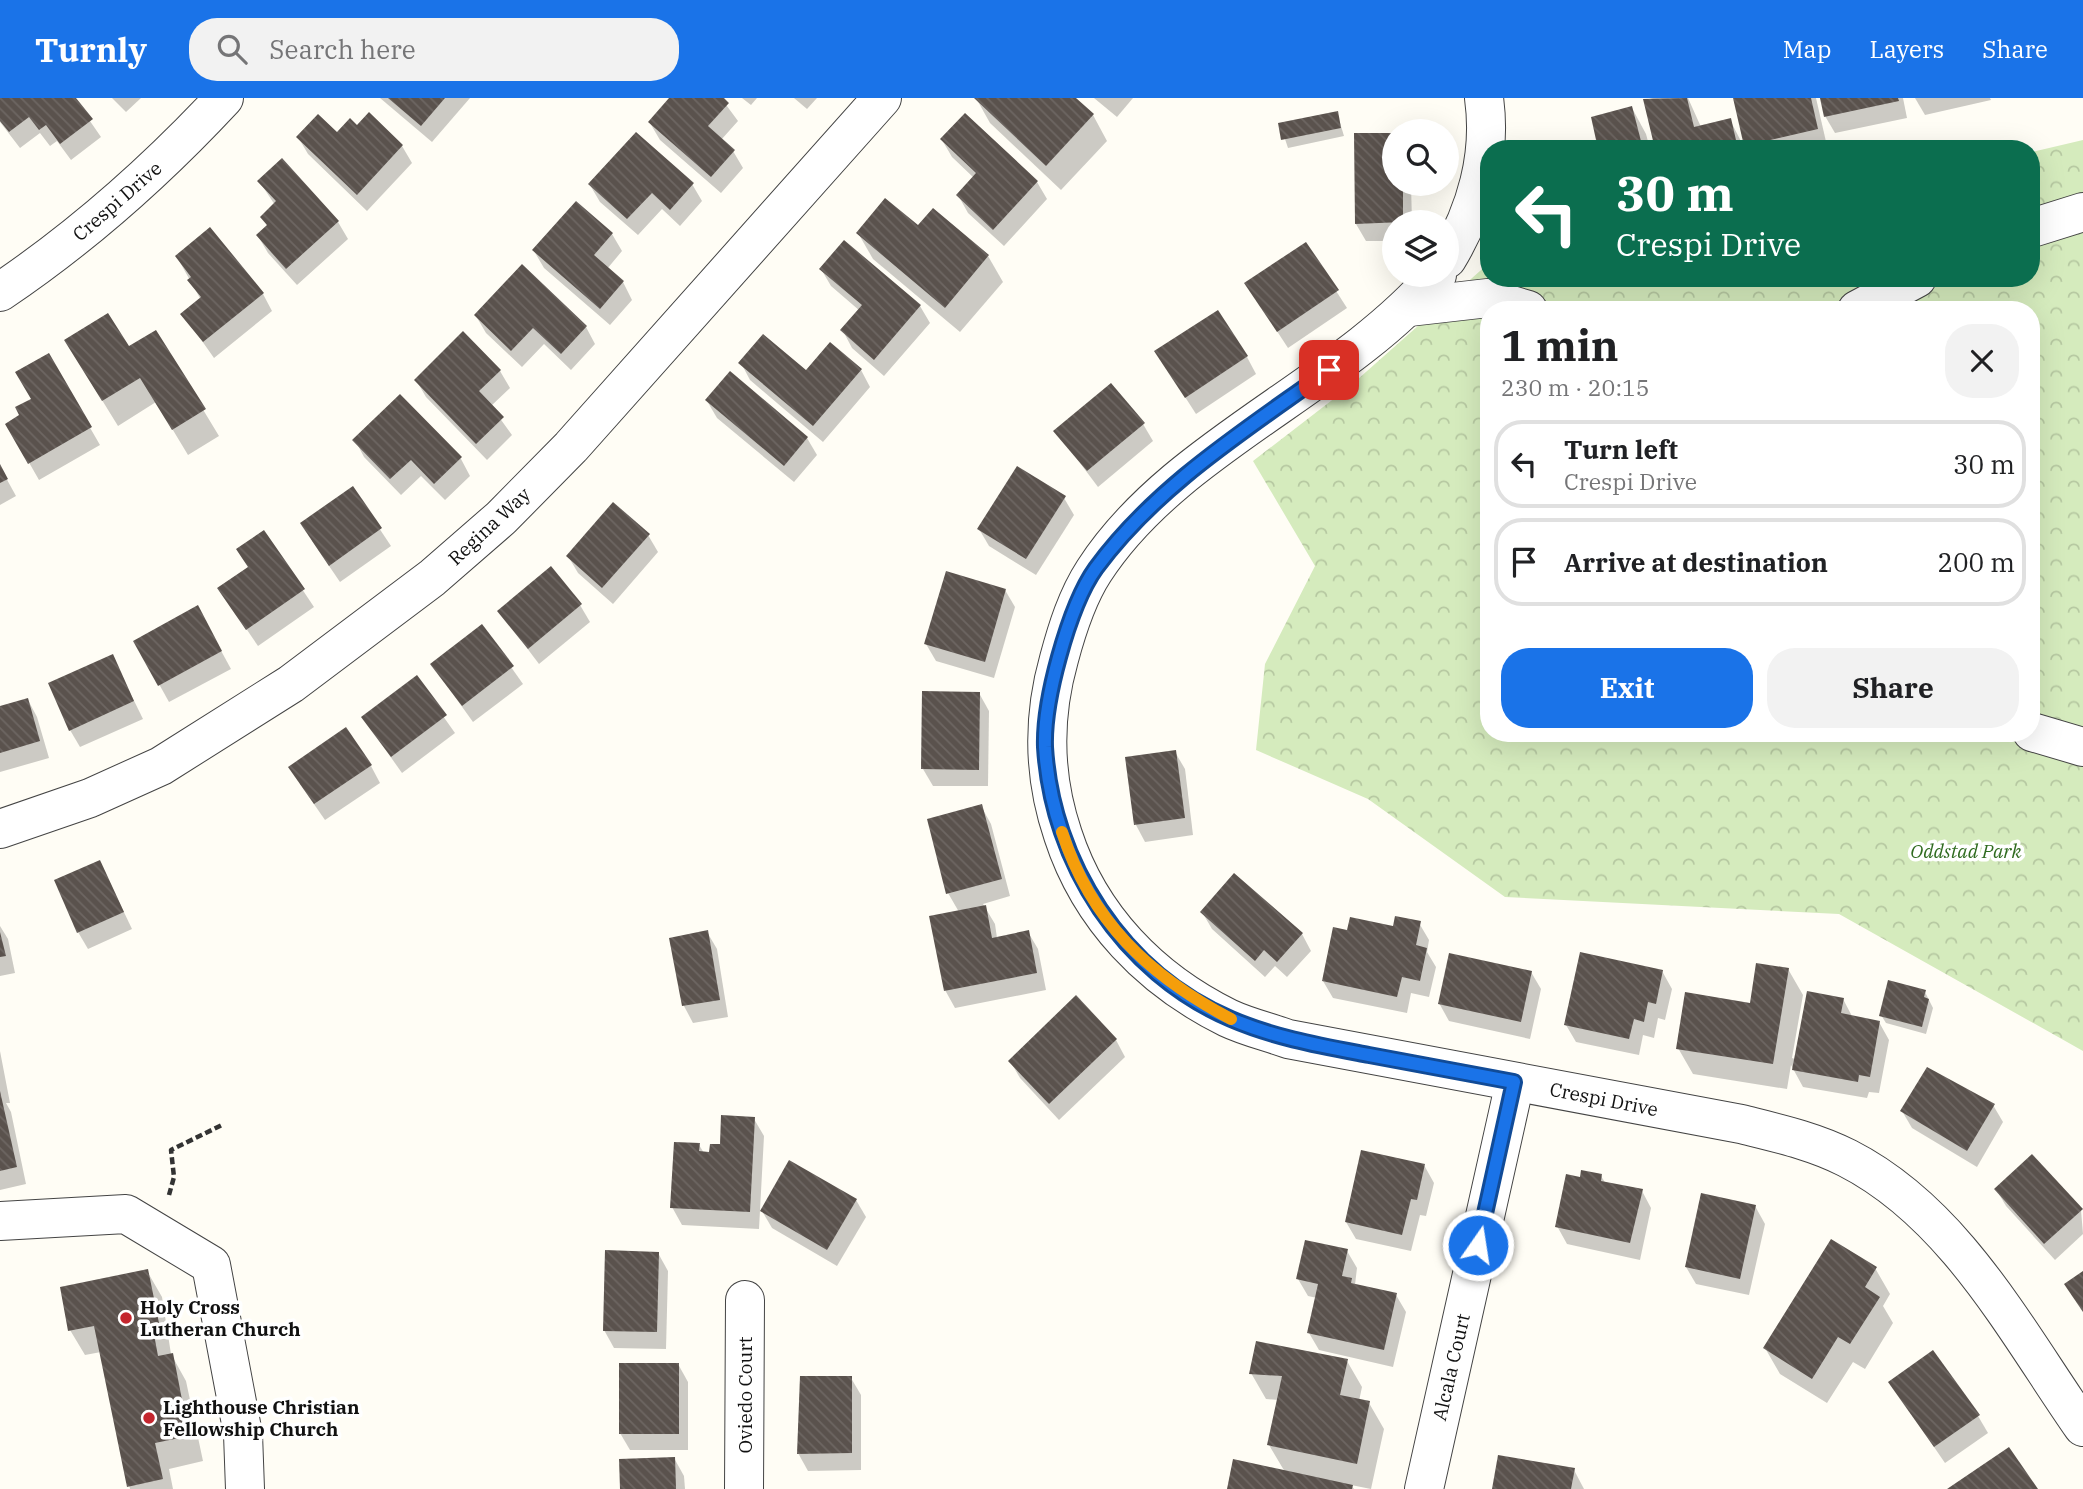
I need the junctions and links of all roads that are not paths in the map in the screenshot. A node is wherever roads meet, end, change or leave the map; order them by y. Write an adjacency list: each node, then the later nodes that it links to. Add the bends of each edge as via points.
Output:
1 (224, 98): 11 (street, Crespi Drive, via 119,203)
2 (882, 98): 17 (street, Regina Way, via 571,447 501,518 432,578 291,684 161,765 90,799)
3 (1484, 98): 4 (street)
4 (1485, 140)
5 (1480, 180): 8 (street)
6 (2083, 212): 7 (street)
7 (2040, 225)
8 (1459, 239)
9 (1426, 287): 14 (street, Crespi Drive)
10 (1900, 287): 13 (street)
11 (0, 292)
12 (1498, 301): 14 (street, via 1488,298)
13 (1874, 301)
14 (1409, 307): 18 (street, Crespi Drive, via 1181,478 1134,520 1094,572 1067,628 1051,687 1045,744 1051,800 1071,860 1100,911 1134,953 1176,988 1230,1019 1288,1039)
15 (2040, 735): 16 (street)
16 (2083, 747)
17 (0, 830)
18 (1514, 1082): 21 (street, Crespi Drive, via 1741,1124 1793,1137 1847,1158 1890,1185 1958,1250); 24 (street, Alcala Court)
19 (0, 1221): 22 (street, via 126,1214 211,1265 243,1434)
20 (745, 1300): 23 (street, Oviedo Court)
21 (2083, 1427)
22 (245, 1489)
23 (744, 1489)
24 (1424, 1489)

